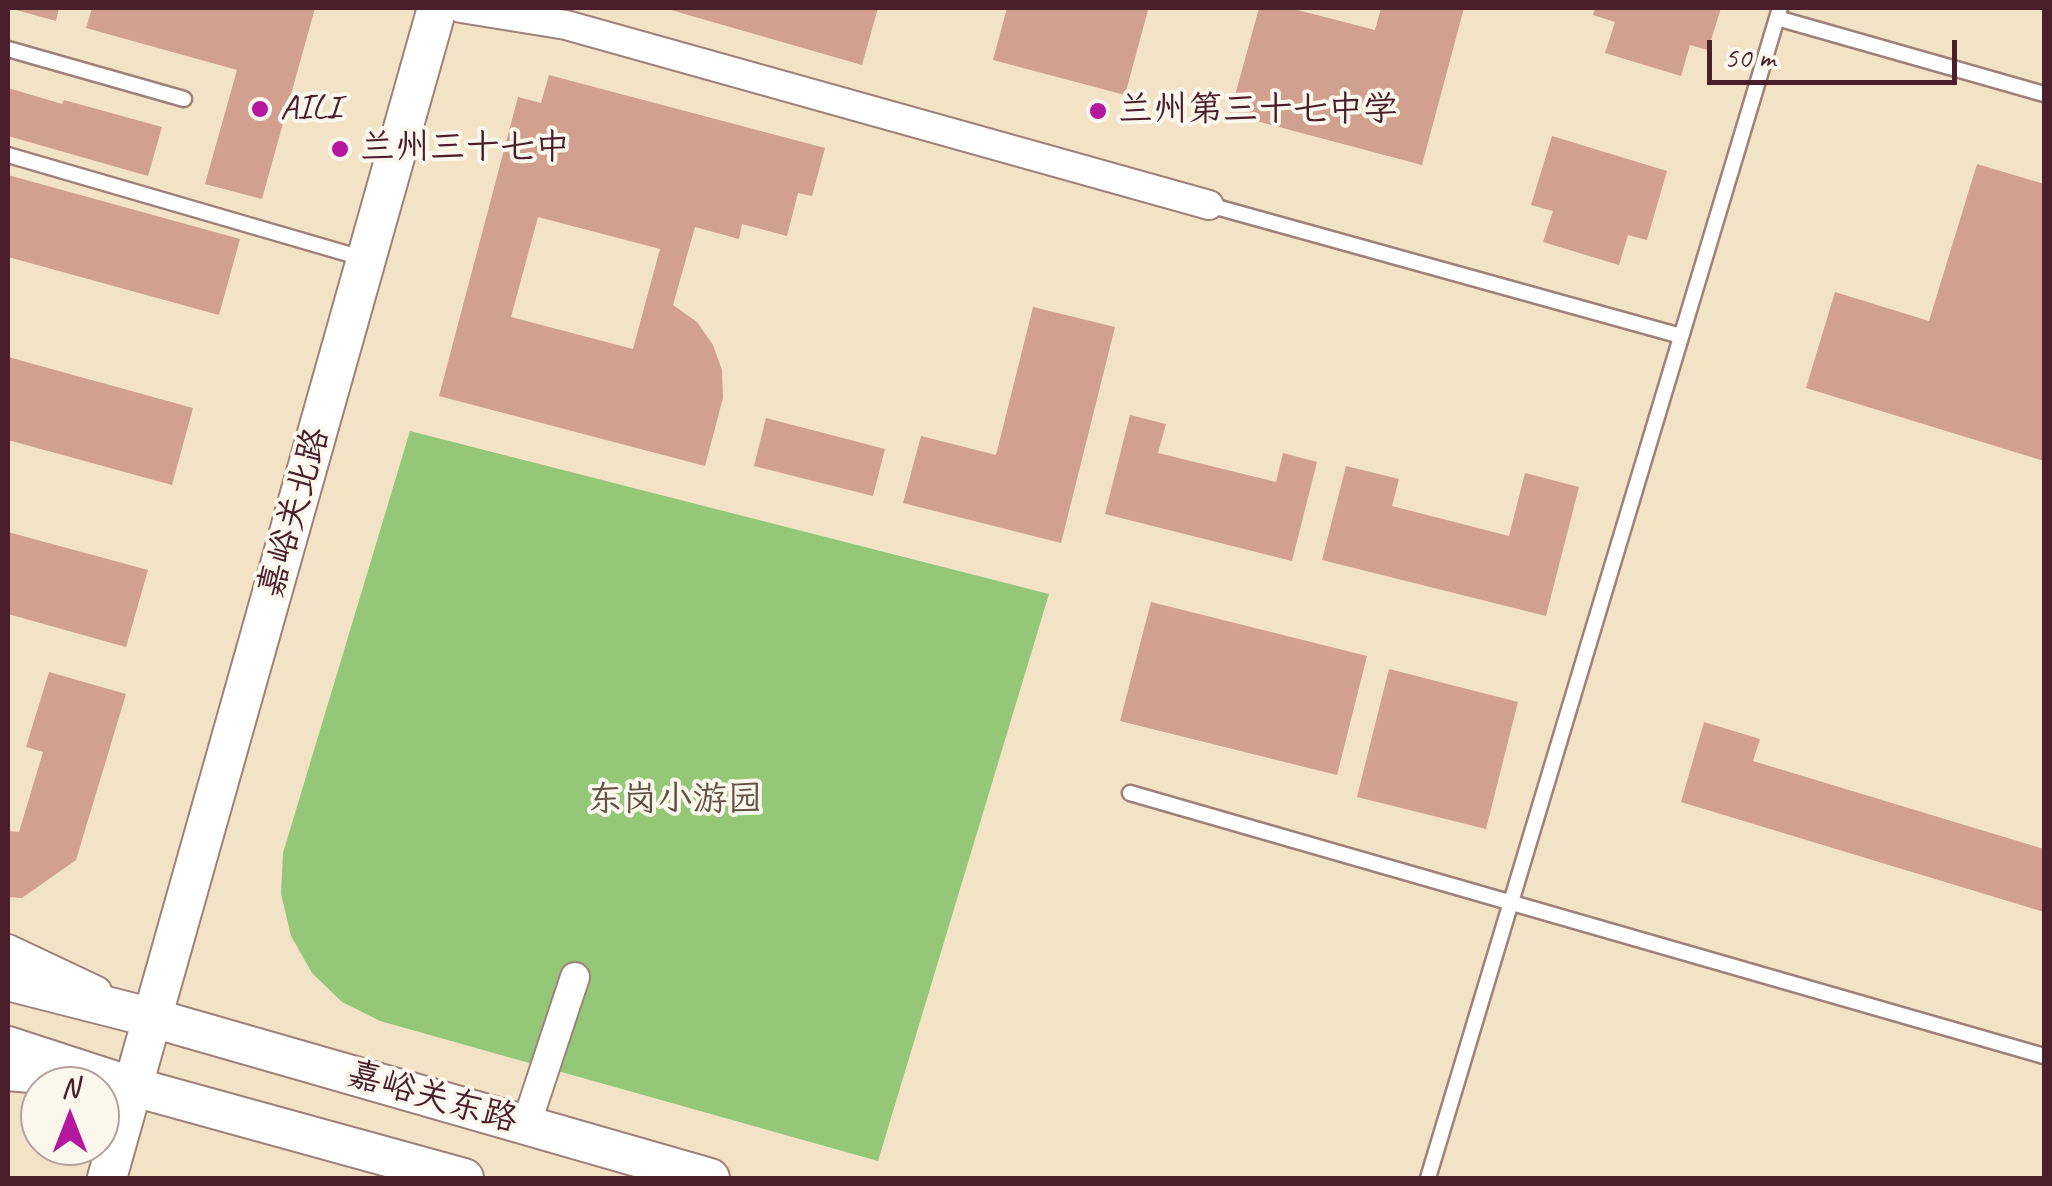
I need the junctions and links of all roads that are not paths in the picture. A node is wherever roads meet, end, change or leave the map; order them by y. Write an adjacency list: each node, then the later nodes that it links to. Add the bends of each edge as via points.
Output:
1 (438, 8): 9 (main road, 嘉峪关北路)
2 (461, 8): 8 (street, via 566,25)
3 (1778, 12): 5 (lane); 10 (lane)
4 (8, 49): 6 (lane)
5 (2044, 94)
6 (184, 98)
7 (8, 155): 9 (lane)
8 (1209, 205): 10 (lane)
9 (366, 259): 16 (main road, 嘉峪关北路)
10 (1682, 336): 12 (lane)
11 (1130, 793): 12 (lane)
12 (1510, 903): 18 (lane); 25 (lane)
13 (8, 949): 16 (street)
14 (575, 976): 21 (street)
15 (8, 981): 16 (main road, 嘉峪关东路)
16 (153, 1018): 20 (main road, 嘉峪关北路); 21 (main road, 嘉峪关东路)
17 (8, 1046): 20 (main road, 嘉峪关东路)
18 (2044, 1056)
19 (8, 1076): 20 (street)
20 (134, 1087): 22 (main road, 嘉峪关北路); 23 (main road, 嘉峪关东路)
21 (526, 1125): 24 (main road, 嘉峪关东路)
22 (108, 1178)
23 (464, 1178)
24 (710, 1178)
25 (1428, 1178)

